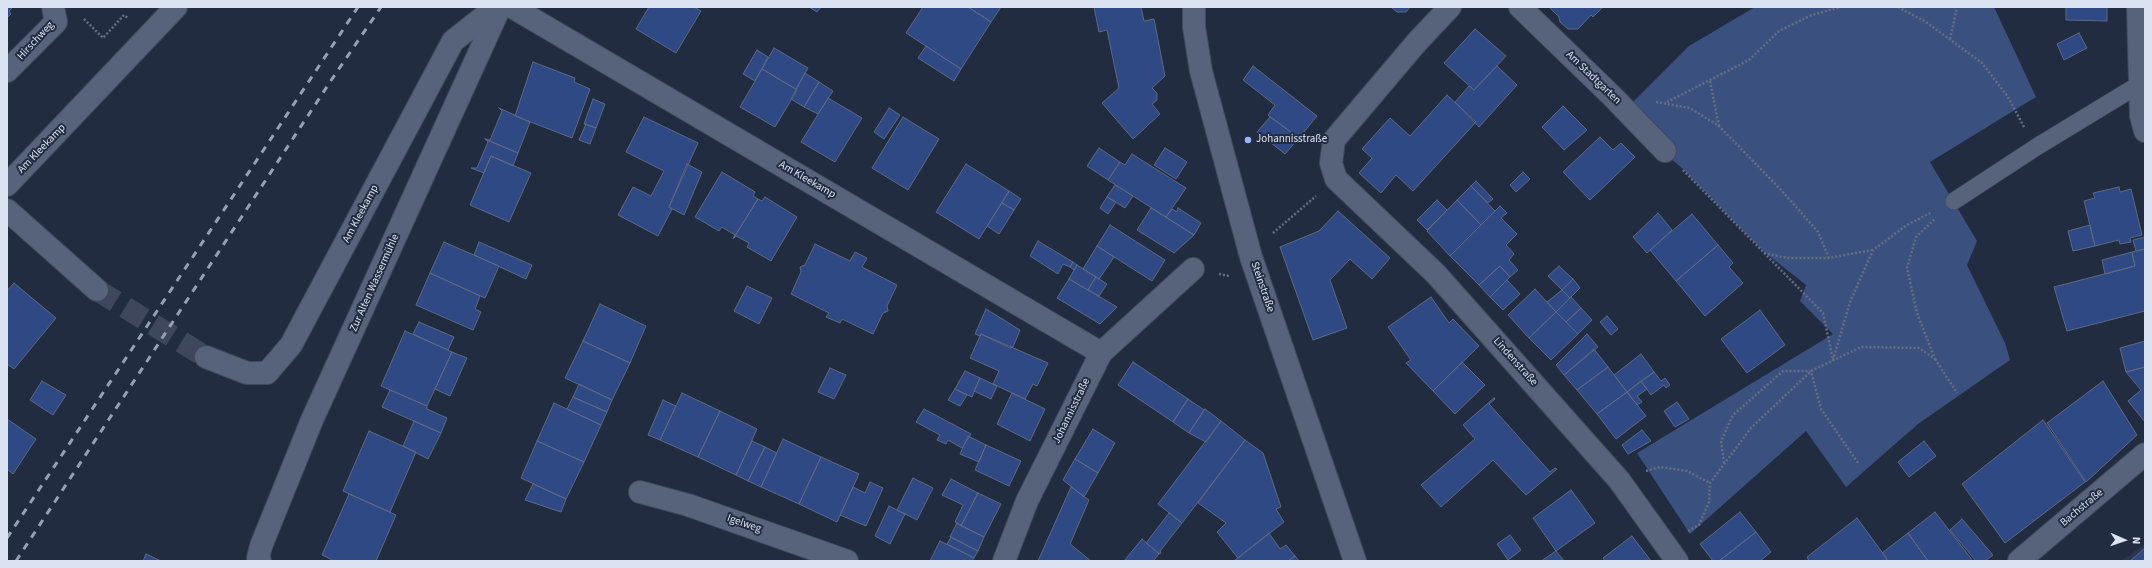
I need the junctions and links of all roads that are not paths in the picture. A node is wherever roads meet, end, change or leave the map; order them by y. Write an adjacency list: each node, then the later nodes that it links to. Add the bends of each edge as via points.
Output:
1 (53, 7): 10 (street, Hirschweg, via 56,22)
2 (176, 7): 14 (street, Am Kleekamp)
3 (496, 7): 20 (street, Am Kleekamp, via 453,41 291,345 267,374 247,373)
4 (500, 7): 24 (street, Zur Alten Wassermühle, via 312,420 261,546 258,558)
5 (512, 7): 19 (street, Am Kleekamp)
6 (1194, 7): 27 (street, Steinstraße, via 1194,27 1202,71 1251,257)
7 (1450, 7): 23 (street, Lindenstraße, via 1334,140 1331,163 1336,179 1436,274 1619,480)
8 (1520, 7): 13 (street, Am Stadtgarten)
9 (2138, 7): 11 (street)
10 (7, 71)
11 (2140, 84): 12 (street, via 2141,116); 15 (lane)
12 (2145, 131)
13 (1665, 151)
14 (7, 185)
15 (1954, 201)
16 (7, 210): 18 (street)
17 (1193, 269): 19 (street, Johannisstraße)
18 (97, 290)
19 (1101, 353): 26 (street, Johannisstraße, via 1027,501)
20 (206, 357)
21 (2145, 454): 28 (street, Bachstraße)
22 (640, 492): 25 (street, Igelweg, via 688,505)
23 (1671, 553)
24 (260, 561)
25 (847, 561)
26 (1004, 561)
27 (1355, 561)
28 (2019, 561)

